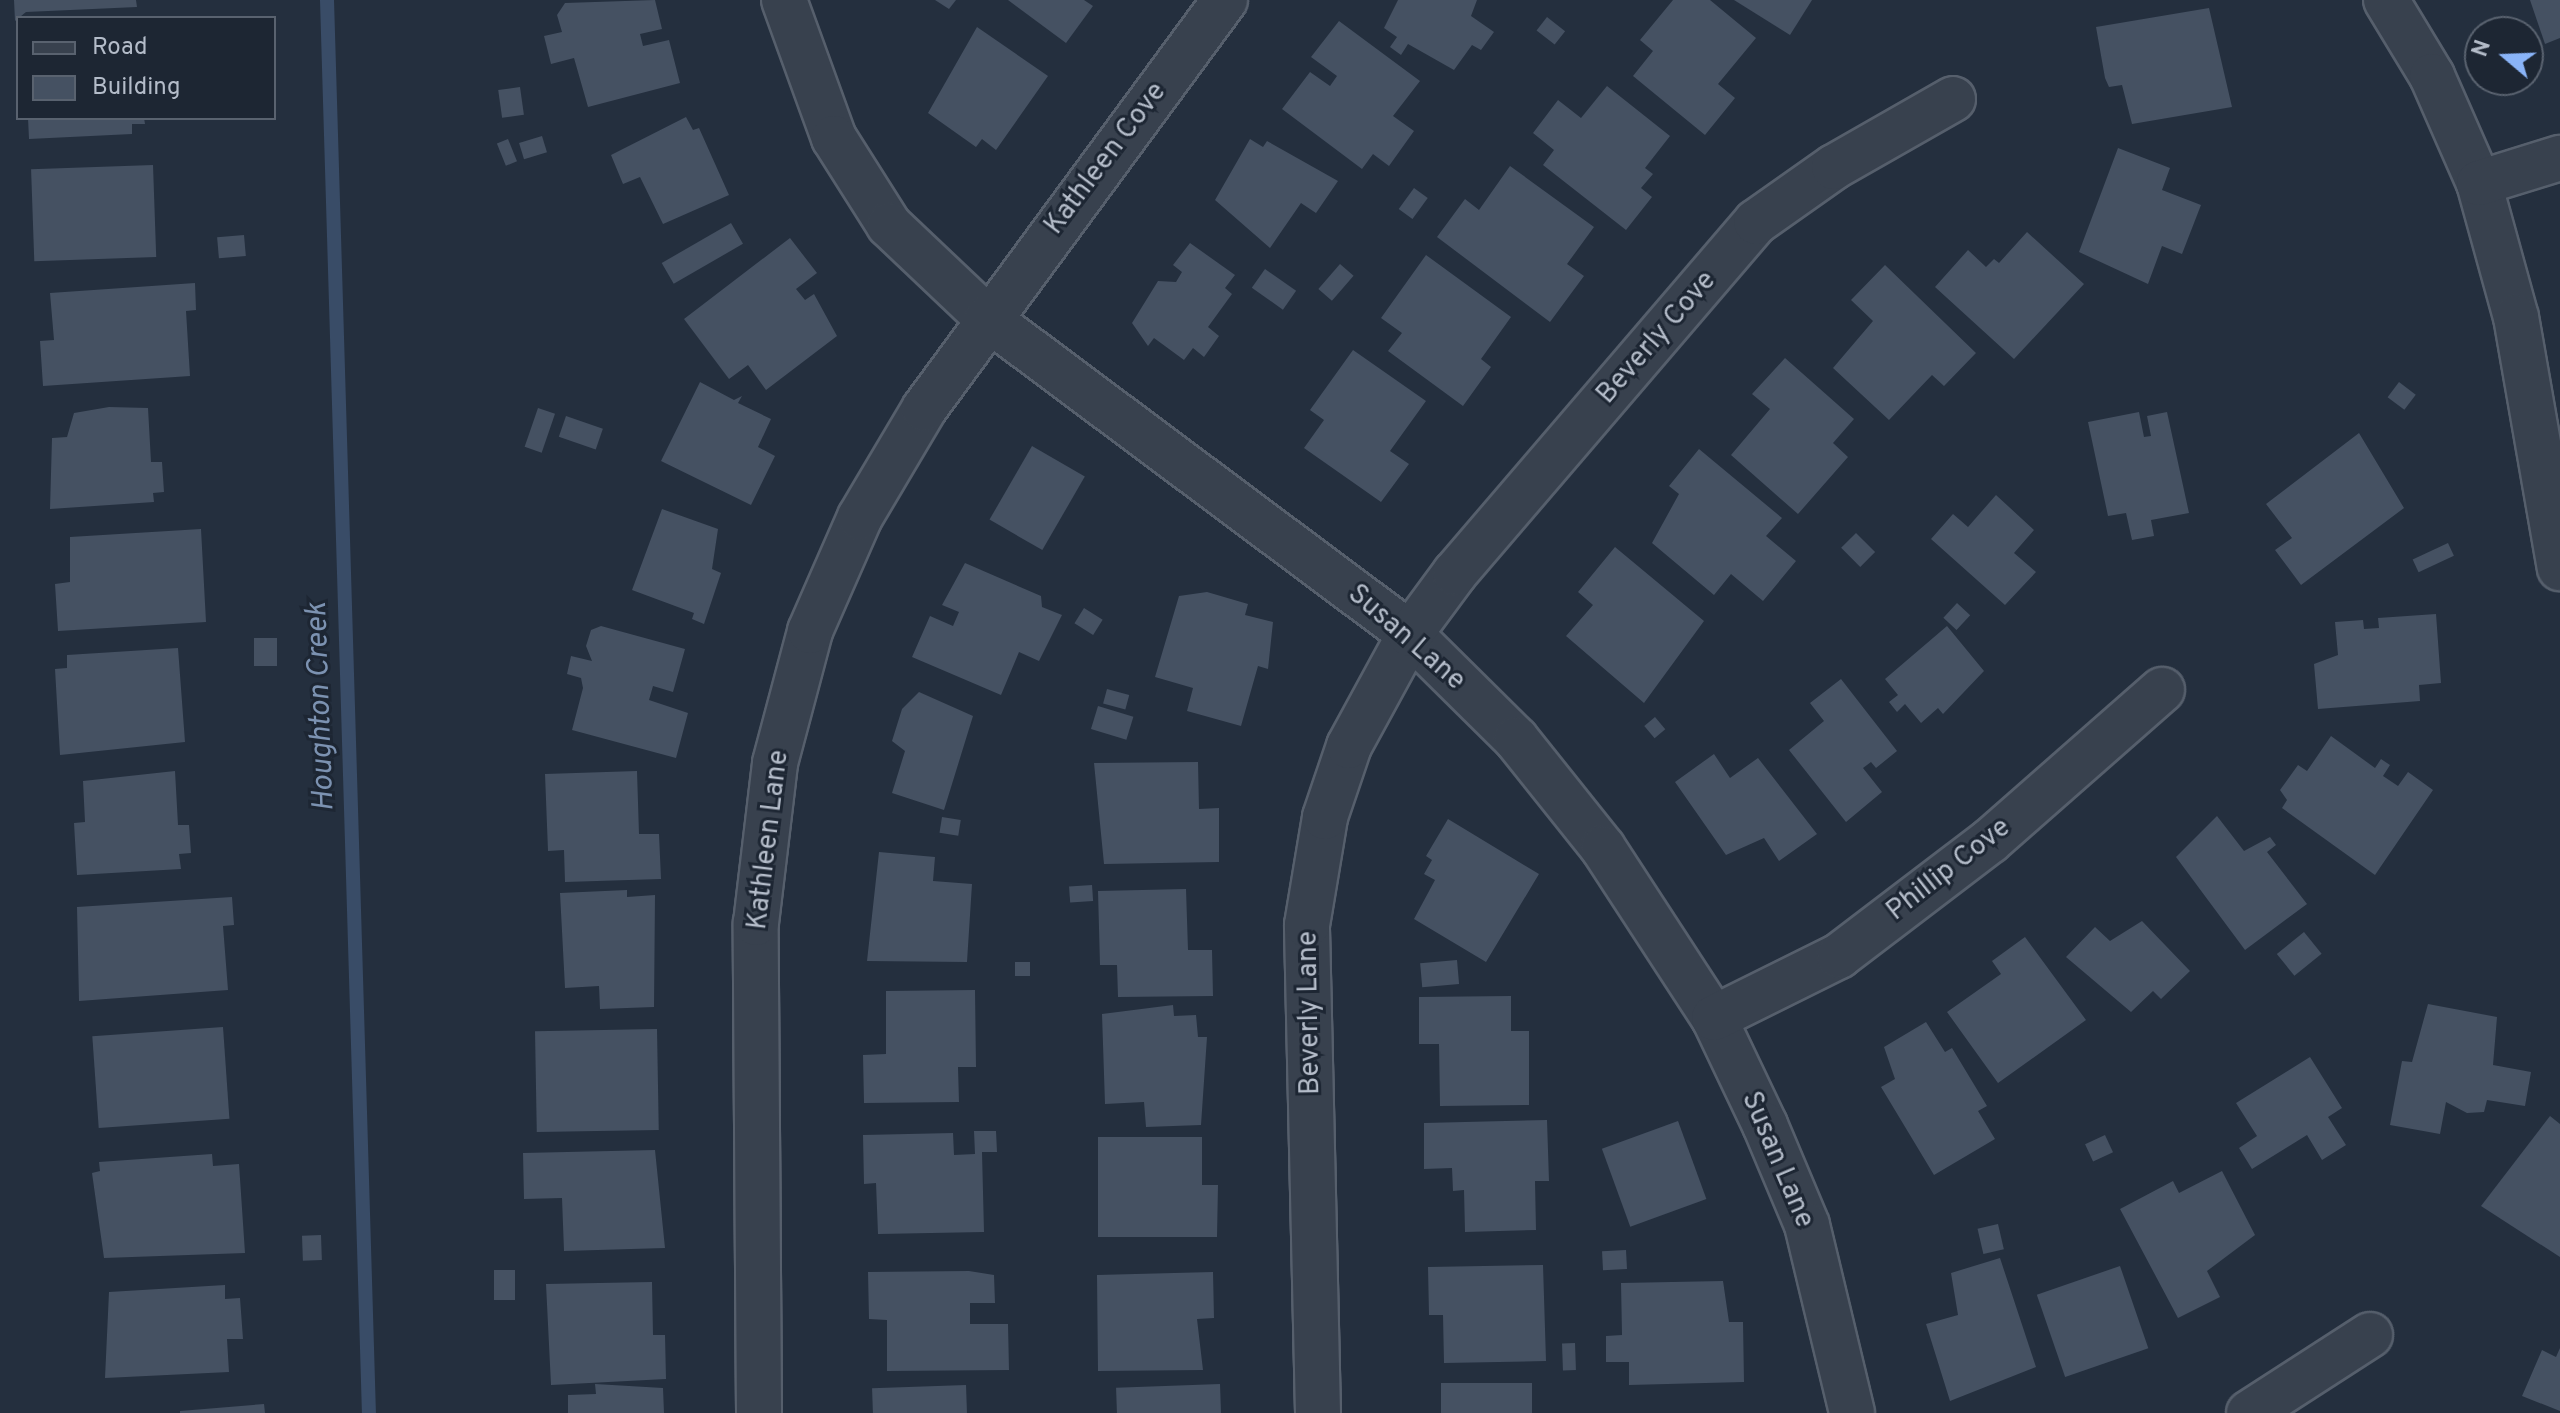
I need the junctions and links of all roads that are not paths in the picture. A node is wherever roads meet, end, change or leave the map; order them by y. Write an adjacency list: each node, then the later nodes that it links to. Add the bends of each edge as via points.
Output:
1 (784, 0): 7 (street, Susan Lane, via 850,163 889,225)
2 (1225, 0): 7 (street, Kathleen Cove)
3 (2386, 0): 6 (street, via 2432,76)
4 (1953, 99): 9 (street, Beverly Cove, via 1834,167 1756,222)
5 (2560, 158): 6 (street)
6 (2479, 183): 8 (street, via 2516,317)
7 (987, 318): 9 (street, Susan Lane); 13 (street, Kathleen Lane, via 860,517 810,631 775,763 756,923 752,1061)
8 (2560, 568)
9 (1410, 634): 11 (street, Susan Lane, via 1516,739 1603,848); 14 (street, Beverly Lane, via 1349,746 1325,817 1307,925)
10 (2162, 690): 11 (street, Phillip Cove, via 1990,841 1839,956)
11 (1714, 1018): 15 (street, Susan Lane, via 1807,1225)
12 (2370, 1335): 16 (street)
13 (759, 1413)
14 (1318, 1413)
15 (1852, 1413)
16 (2249, 1413)

